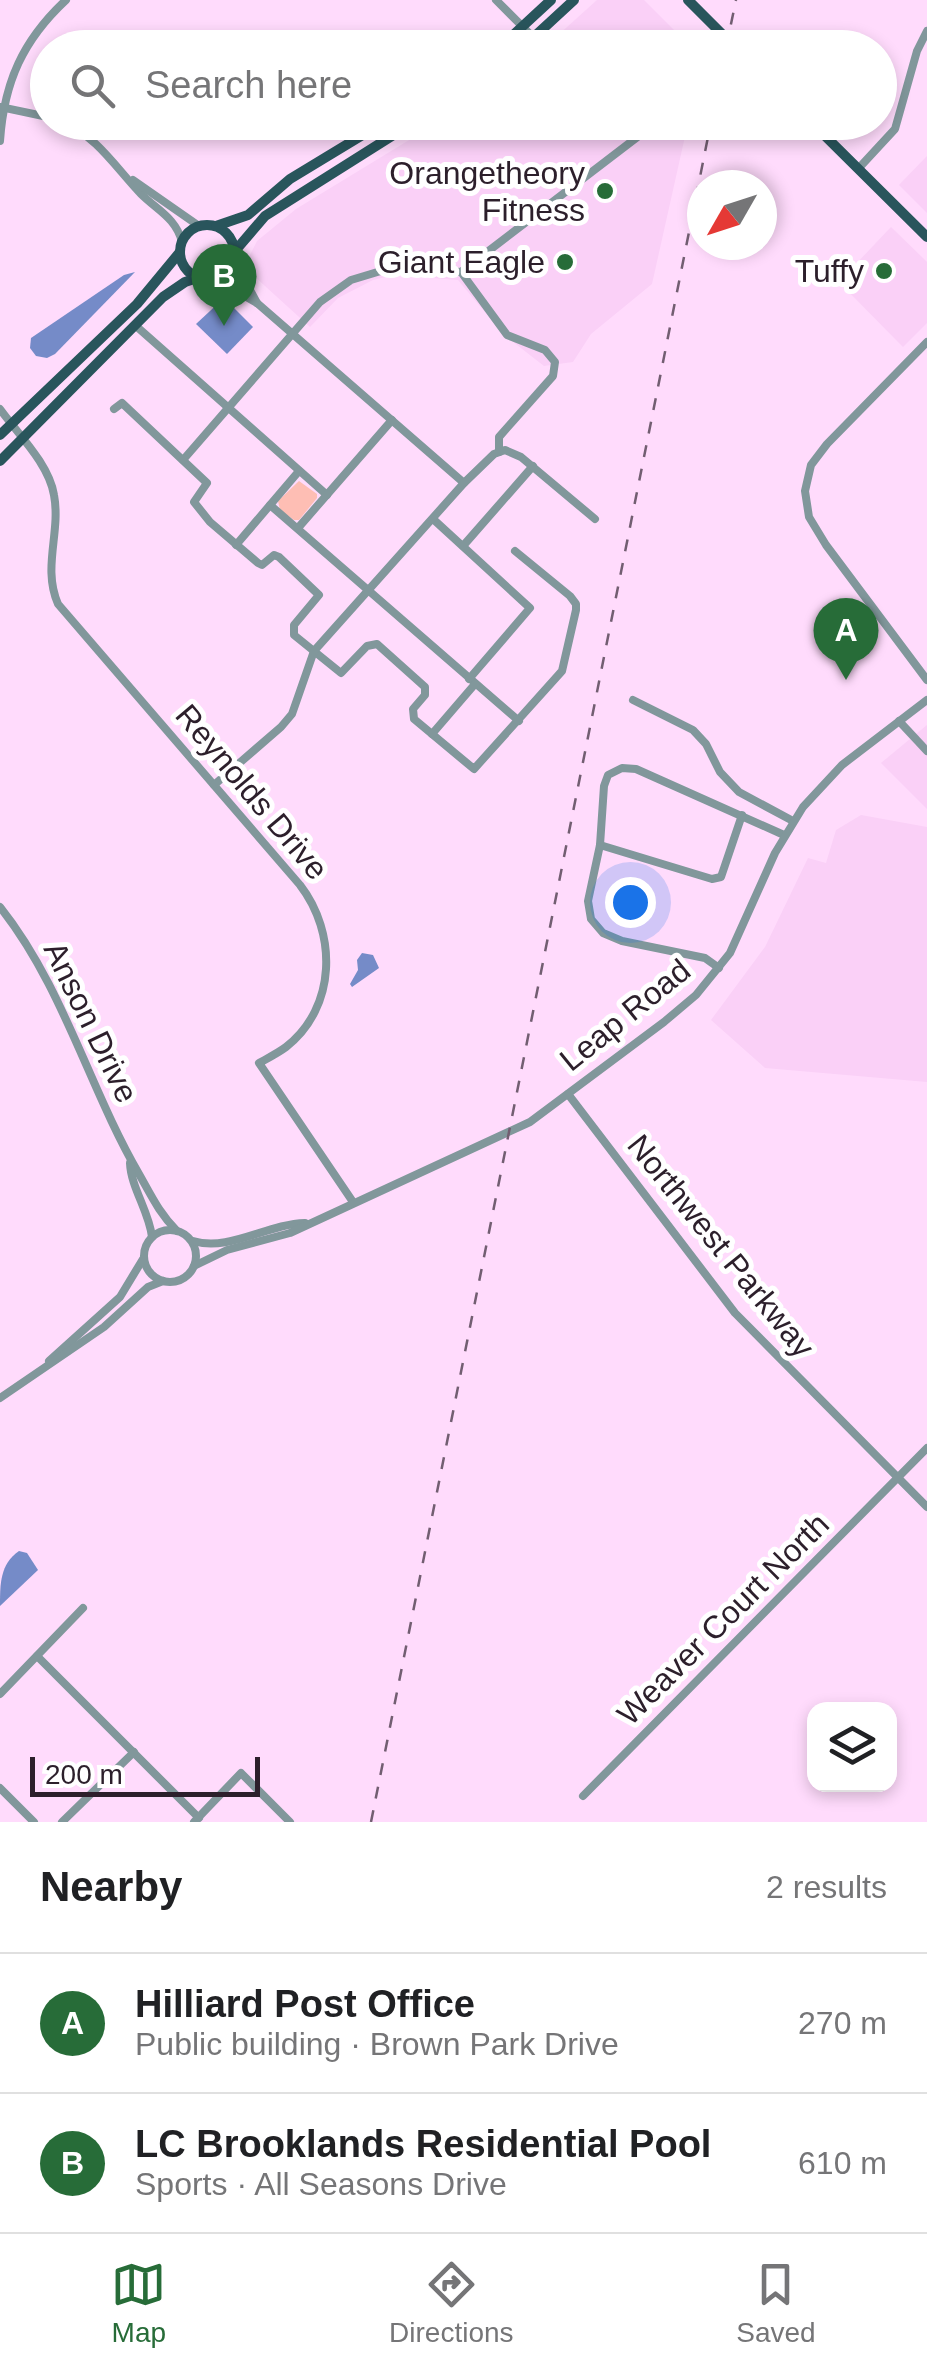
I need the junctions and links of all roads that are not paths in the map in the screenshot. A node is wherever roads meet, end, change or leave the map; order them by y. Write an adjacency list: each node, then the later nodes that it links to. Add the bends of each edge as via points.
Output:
1 (66, 0): 7 (street)
2 (496, 0): 6 (street)
3 (551, 0): 6 (main road)
4 (574, 0): 10 (main road)
5 (688, 0): 11 (main road)
6 (524, 27): 8 (main road); 9 (street)
7 (39, 30)
8 (520, 30)
9 (527, 30)
10 (542, 30)
11 (718, 30)
12 (927, 31): 16 (street)
13 (30, 40): 14 (street)
14 (2, 108): 15 (street); 23 (street)
15 (30, 113)
16 (897, 122)
17 (90, 140): 25 (street)
18 (354, 140): 27 (main road, via 290,179 248,215)
19 (385, 140): 30 (main road, via 264,216)
20 (633, 140): 31 (street)
21 (829, 140): 24 (main road)
22 (885, 140): 24 (street)
23 (0, 141)
24 (858, 169): 28 (main road)
25 (130, 178): 26 (street); 29 (street, via 174,223)
26 (199, 226): 27 (main road); 29 (main road)
27 (216, 226): 30 (main road, via 229,236)
28 (927, 236)
29 (181, 247): 32 (main road, via 182,265); 42 (main road, via 137,304)
30 (234, 255): 33 (main road); 34 (street)
31 (461, 272): 36 (street, via 394,268 351,280 320,302); 45 (street, via 507,335 545,350 556,362 553,376 499,437)
32 (197, 278): 33 (main road); 35 (main road, via 172,290)
33 (215, 279): 34 (street)
34 (257, 303): 36 (street)
35 (136, 326): 38 (street); 44 (main road)
36 (294, 335): 38 (street); 41 (street)
37 (927, 342): 61 (street, via 827,444 811,465 805,491 809,517 826,546)
38 (228, 408): 47 (street); 49 (street)
39 (0, 409): 42 (street, Reynolds Drive)
40 (114, 409): 47 (street, via 122,402)
41 (392, 420): 50 (street); 51 (street)
42 (12, 424): 43 (main road); 44 (street, Reynolds Drive)
43 (0, 435)
44 (22, 440): 46 (main road); 69 (street, Reynolds Drive, via 54,494 49,572 58,604)
45 (499, 452): 48 (street); 50 (street)
46 (0, 460)
47 (182, 460): 56 (street, via 207,483 195,507)
48 (534, 466): 54 (street); 57 (street)
49 (299, 471): 51 (street); 52 (street)
50 (464, 483): 53 (street)
51 (326, 495): 55 (street)
52 (270, 505): 55 (street); 56 (street)
53 (433, 519): 57 (street); 59 (street)
54 (595, 519)
55 (298, 528): 59 (street)
56 (236, 545): 60 (street, via 262,565 279,557 319,595 292,630)
57 (463, 546): 62 (street, via 530,608)
58 (515, 551): 65 (street, via 576,604 562,672)
59 (368, 591): 60 (street); 62 (street)
60 (314, 651): 67 (street, via 341,673 366,646 378,644 425,687 412,714); 69 (street, via 292,714)
61 (927, 680)
62 (472, 681): 65 (street); 67 (street)
63 (633, 700): 71 (street, via 693,730 739,792)
64 (927, 700): 66 (street, Leap Road)
65 (519, 721): 67 (street, via 474,770)
66 (898, 721): 68 (street); 71 (street, Leap Road, via 842,765)
67 (432, 734)
68 (927, 751)
69 (214, 784): 78 (street, Reynolds Drive, via 319,916 327,968 318,1002 287,1046 259,1064)
70 (742, 815): 72 (street); 73 (street, via 721,877 712,879); 73 (street, via 622,768 604,786)
71 (792, 821): 72 (street, Leap Road)
72 (784, 836): 75 (street, Leap Road)
73 (600, 845): 75 (street, via 588,900 591,919 604,933 705,958)
74 (0, 907): 77 (street, Anson Drive, via 40,966)
75 (719, 968): 76 (street, Leap Road, via 680,1009)
76 (568, 1094): 78 (street, Leap Road, via 530,1122); 89 (street, Northwest Parkway, via 735,1313)
77 (130, 1163): 80 (street, Anson Drive); 81 (street, Anson Drive)
78 (353, 1202): 79 (street, Leap Road)
79 (304, 1223): 82 (street, Leap Road, via 216,1244); 84 (street, Leap Road)
80 (177, 1231): 81 (street); 82 (street)
81 (152, 1237): 83 (street)
82 (190, 1240): 84 (street)
83 (144, 1256): 85 (street, via 149,1272); 86 (street, via 120,1297)
84 (194, 1266): 85 (street, via 181,1280)
85 (162, 1281): 86 (street)
86 (46, 1365): 87 (street)
87 (0, 1398)
88 (927, 1448): 89 (street, Weaver Court North)
89 (898, 1478): 90 (street, Northwest Parkway); 96 (street, Weaver Court North)
90 (927, 1507)
91 (83, 1608): 92 (street)
92 (37, 1656): 93 (street); 94 (street)
93 (0, 1694)
94 (134, 1752): 97 (street); 99 (street)
95 (0, 1788): 98 (street)
96 (583, 1796)
97 (196, 1820): 100 (street, via 241,1773)
98 (34, 1822)
99 (62, 1822)
100 (290, 1822)

